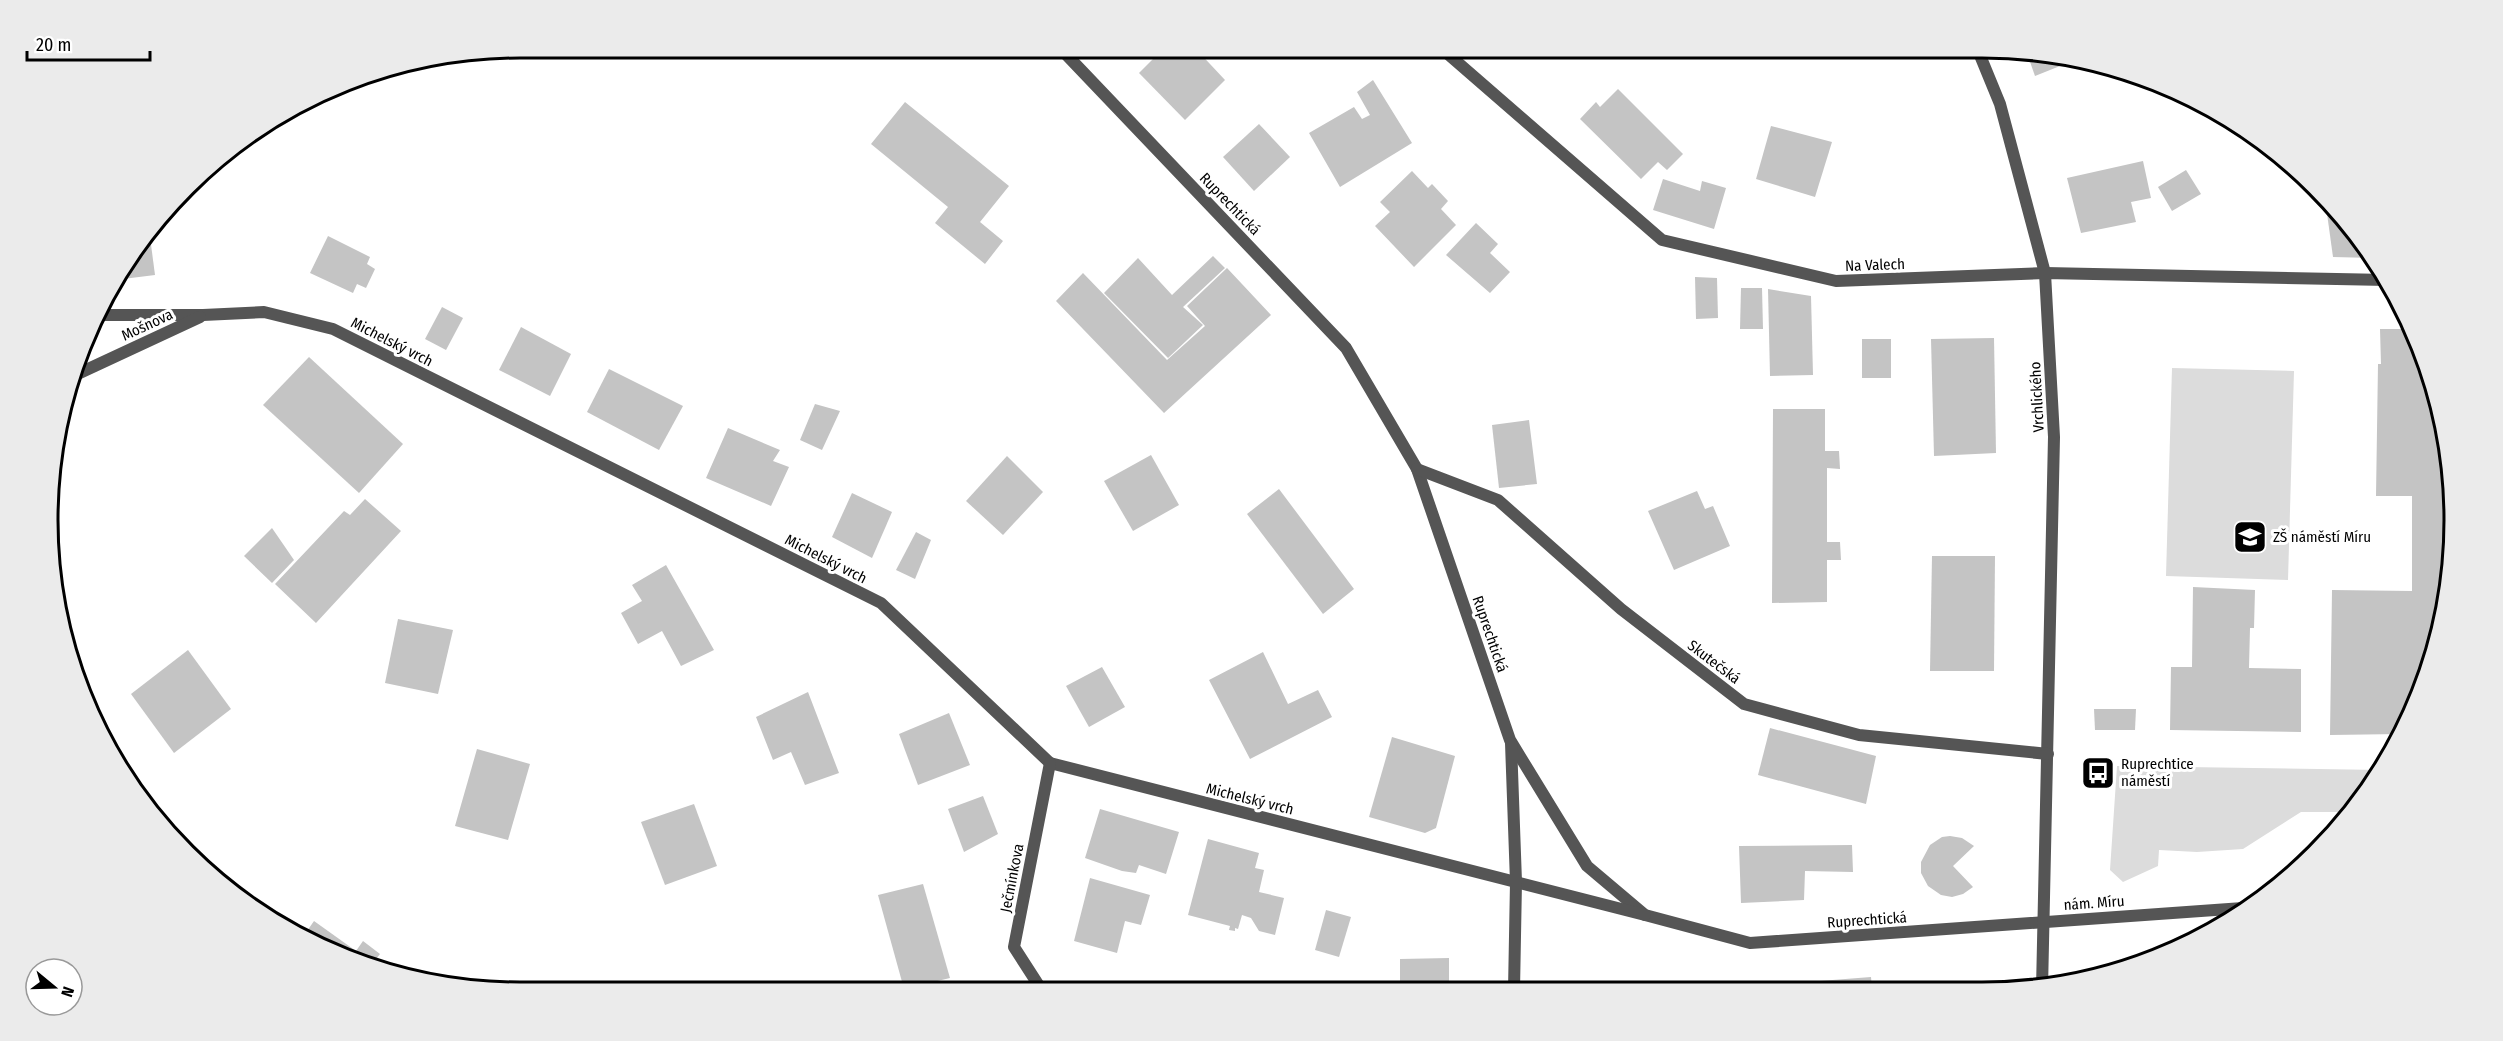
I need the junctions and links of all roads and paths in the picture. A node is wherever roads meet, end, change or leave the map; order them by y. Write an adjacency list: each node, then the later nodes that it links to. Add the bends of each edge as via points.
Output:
1 (1070, 58): 9 (street, Ruprechtická, via 1346,348)
2 (1453, 58): 4 (street, Na Valech, via 1662,240 1836,281)
3 (1981, 58): 4 (street, Vrchlického, via 2000,104)
4 (2045, 273): 5 (street, Na Valech); 11 (street, Vrchlického, via 2054,437)
5 (2377, 280)
6 (107, 315): 7 (street, Michelský vrch)
7 (203, 315): 8 (street, Mošnova); 12 (street, Michelský vrch, via 264,312 333,329 881,603)
8 (83, 371)
9 (1417, 469): 10 (street, Ruprechtická); 11 (street, Skutečská, via 1498,500 1621,609 1744,704 1859,735)
10 (1510, 740): 13 (street); 15 (street, Ruprechtická, via 1587,866)
11 (2048, 754): 16 (street, nám. Míru)
12 (1050, 763): 13 (street, Michelský vrch); 18 (street, Ječmínkova, via 1014,947)
13 (1516, 882): 15 (street, Michelský vrch); 19 (street)
14 (2233, 909): 16 (street, nám. Míru)
15 (1645, 915): 16 (street, Ruprechtická, via 1750,944)
16 (2044, 922): 17 (street)
17 (2042, 979)
18 (1037, 982)
19 (1514, 982)

